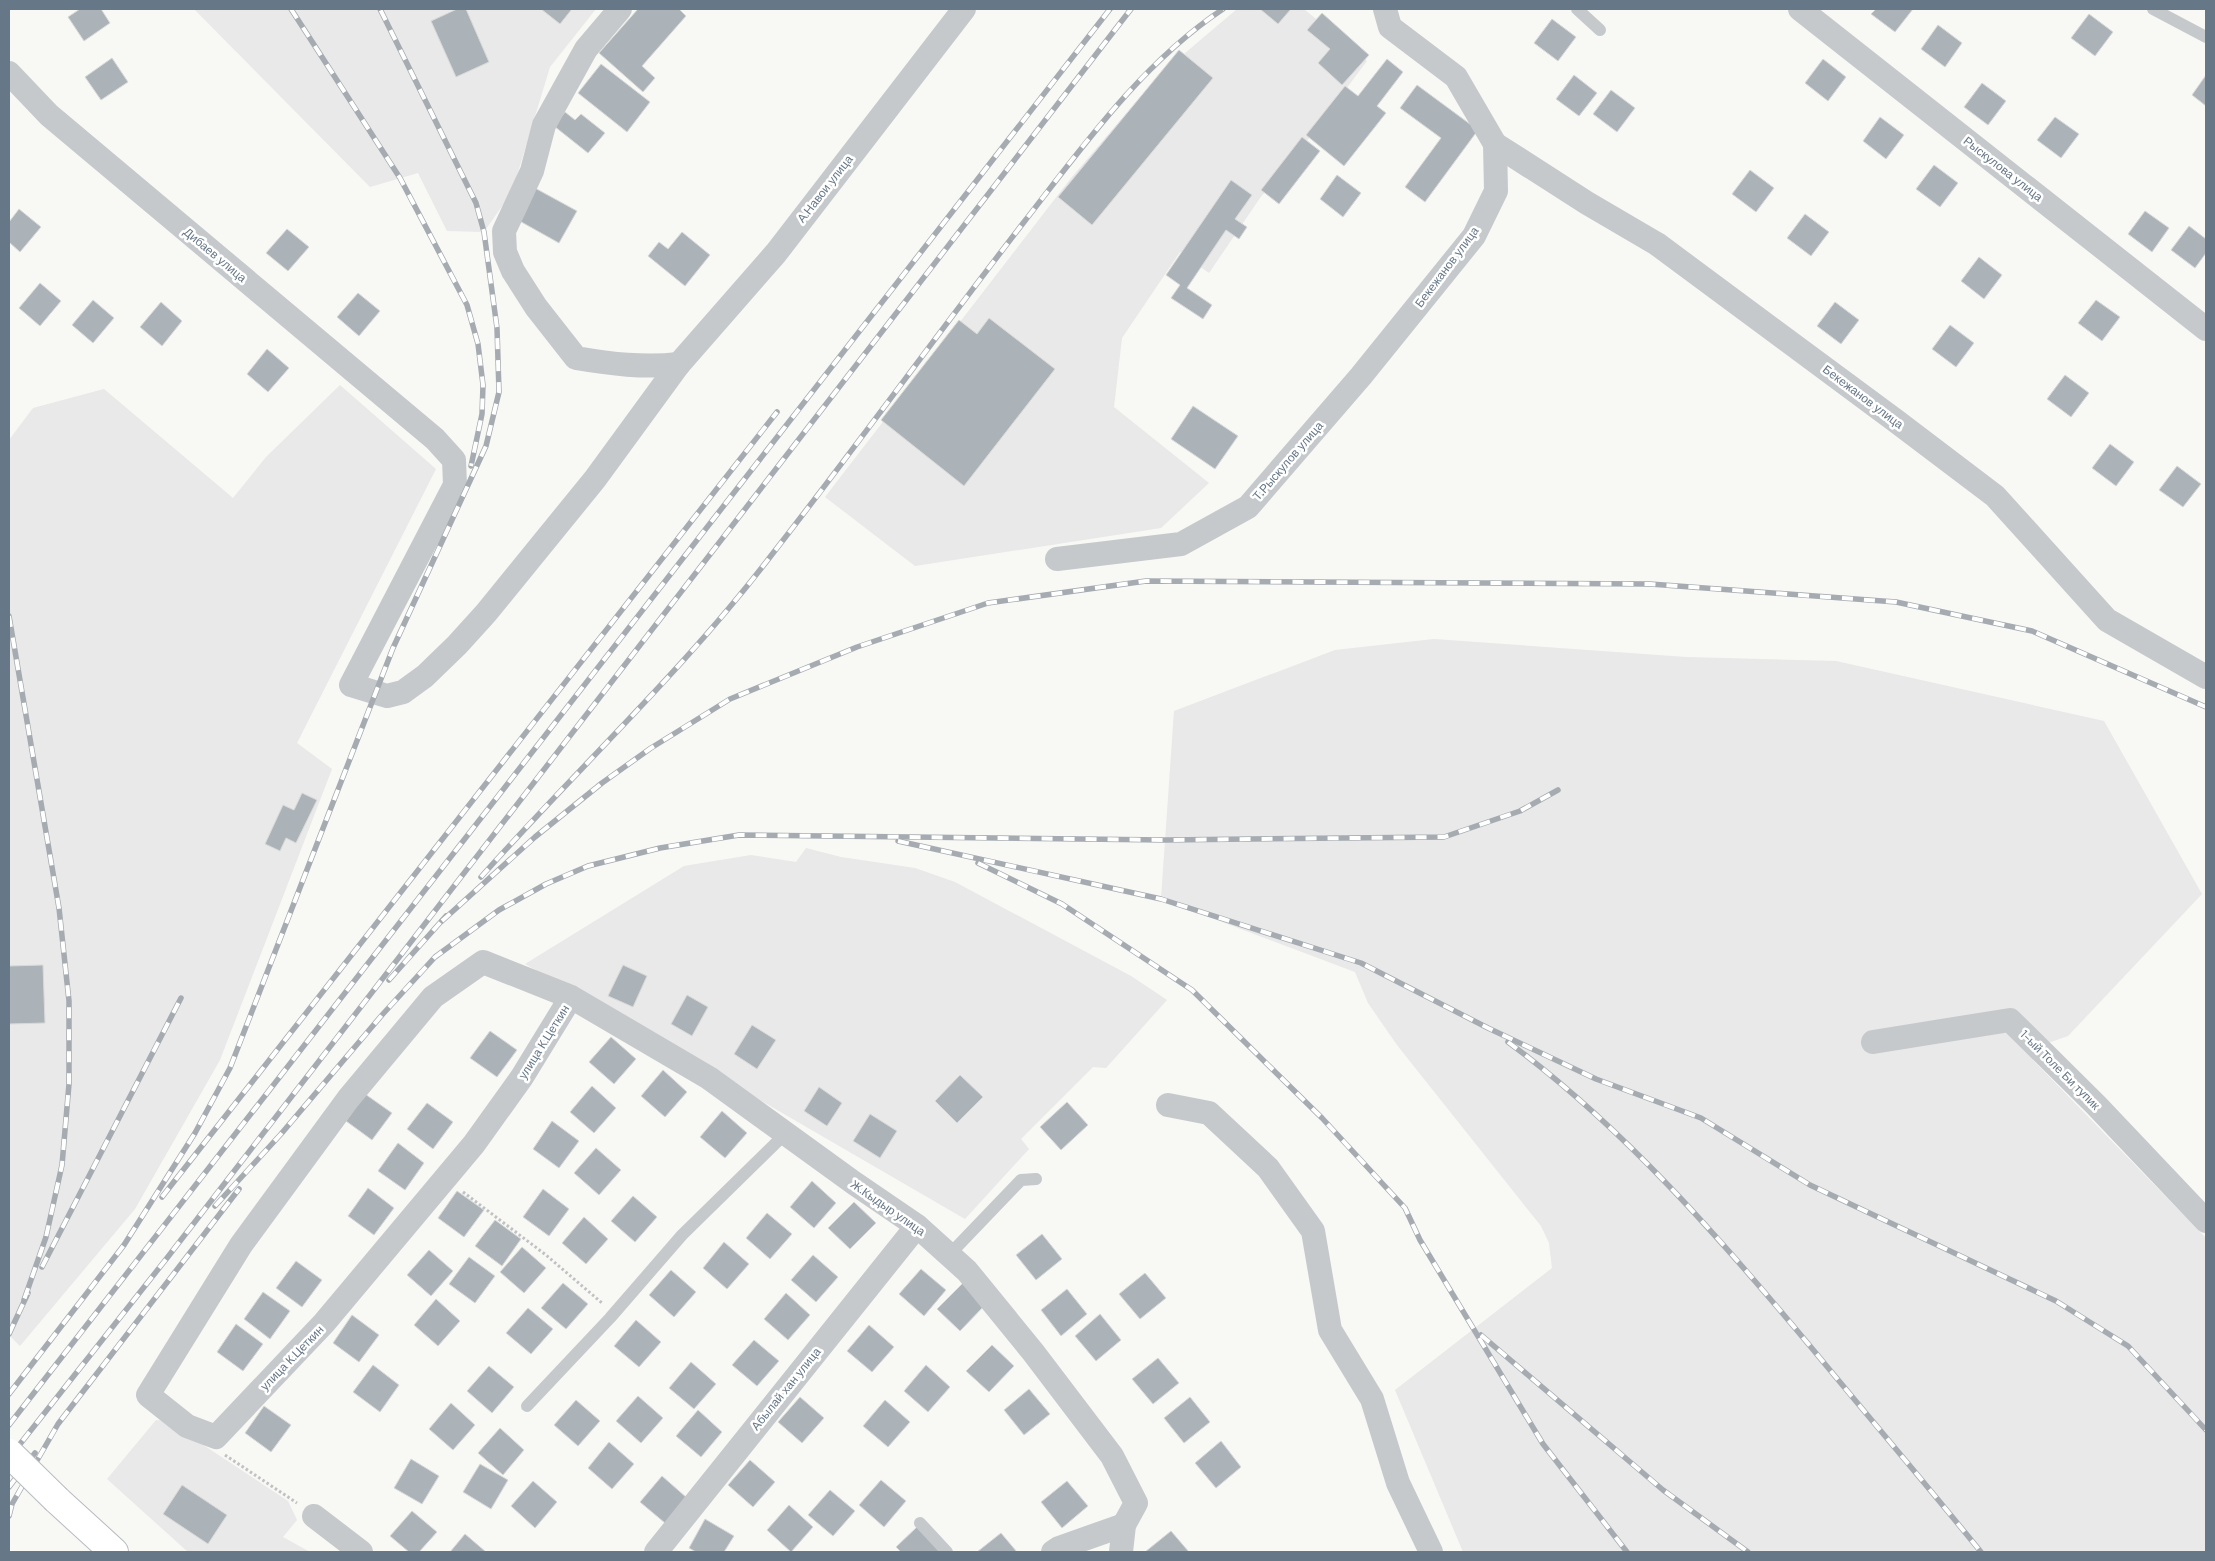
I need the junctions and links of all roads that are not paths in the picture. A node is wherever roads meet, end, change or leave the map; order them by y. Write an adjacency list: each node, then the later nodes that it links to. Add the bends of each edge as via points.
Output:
1 (620, 9): 12 (street, via 586,49 544,125 532,171 504,231 505,252 536,307 576,358 619,366)
2 (964, 9): 12 (street, А.Навои улица, via 776,253)
3 (1385, 9): 10 (street, Бекежанов улица, via 1390,27 1456,77)
4 (1577, 9): 7 (lane)
5 (1800, 9): 11 (street, Рыскулова улица)
6 (2152, 9): 8 (lane)
7 (1600, 30)
8 (2206, 37)
9 (9, 73): 14 (street, Дибаев улица, via 49,115)
10 (1495, 144): 13 (street, Бекежанов улица, via 1496,191 1474,236); 16 (street, Бекежанов улица, via 1658,244 1796,346 1994,496 2107,620)
11 (2206, 329)
12 (680, 364): 14 (street, А.Навои улица, via 596,479 486,613 424,676 403,692 387,696 351,685 455,485 454,460)
13 (1361, 376): 15 (street, Т.Рыскулов улица, via 1248,507 1181,544)
14 (426, 432)
15 (1057, 559)
16 (2206, 677)
17 (571, 998): 17 (street, улица К.Цеткин, via 484,962 433,997 348,1099 241,1245 148,1395 187,1426 216,1437 324,1324 474,1144 522,1077); 20 (street, Ж.Кыдыр улица, via 709,1078)
18 (1873, 1042): 22 (street, 1-ый Толе Би тупик, via 2010,1020)
19 (1168, 1104): 36 (street, via 1208,1113 1268,1168 1314,1231 1330,1330 1372,1399 1398,1483)
20 (785, 1134): 23 (street, Ж.Кыдыр улица); 25 (lane, via 682,1235)
21 (1036, 1179): 24 (lane, via 1021,1180)
22 (2206, 1221)
23 (917, 1226): 24 (street, Ж.Кыдыр улица); 32 (street, Абылай хан улица)
24 (949, 1255): 29 (street, Ж.Кыдыр улица, via 967,1271 1112,1456 1136,1503)
25 (527, 1406)
26 (9, 1454): 30 (main road, bridge)
27 (314, 1516): 31 (street)
28 (920, 1523): 33 (lane)
29 (1124, 1525): 34 (street); 35 (street, Ж.Кыдыр улица)
30 (114, 1552)
31 (361, 1552)
32 (656, 1552)
33 (947, 1552)
34 (1054, 1552)
35 (1121, 1552)
36 (1432, 1552)

